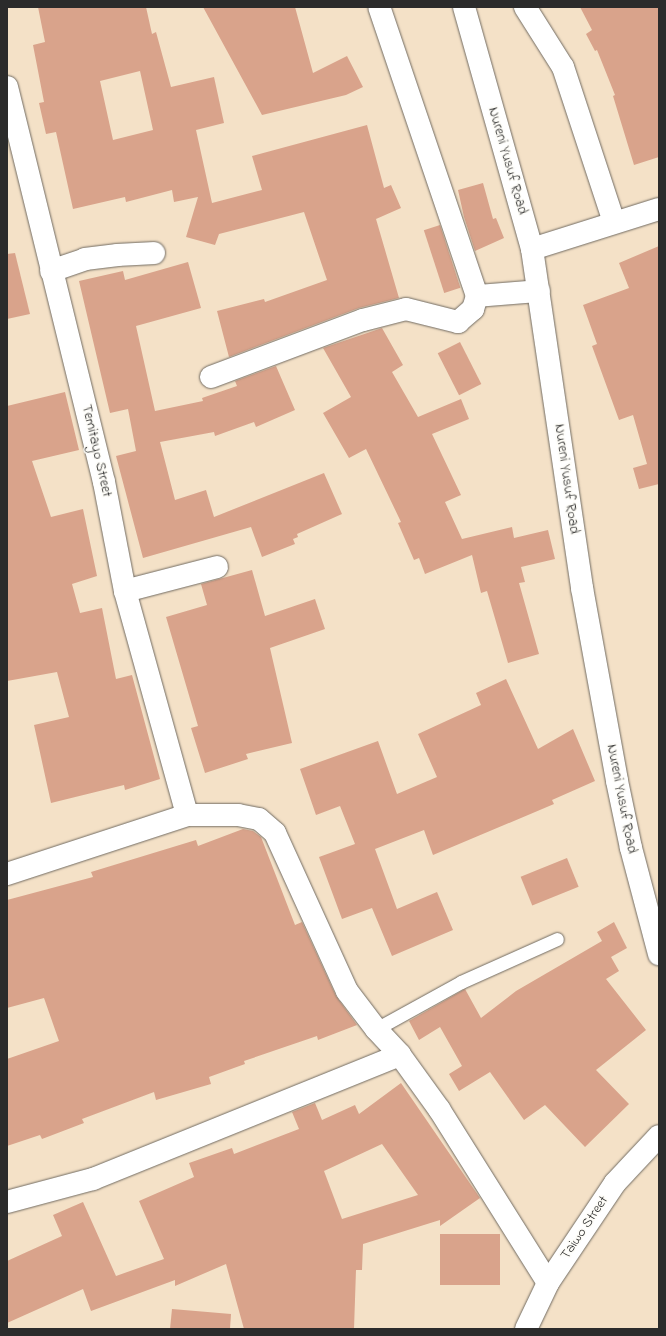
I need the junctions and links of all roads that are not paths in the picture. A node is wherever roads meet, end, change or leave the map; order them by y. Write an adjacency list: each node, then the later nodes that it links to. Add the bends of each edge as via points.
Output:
1 (379, 7): 11 (street)
2 (464, 7): 7 (street, Nureni Yusuf Road)
3 (525, 7): 6 (street, via 563,67)
4 (7, 87): 9 (street, Temitayo Street)
5 (659, 209): 6 (street)
6 (614, 222): 7 (street)
7 (532, 249): 10 (street, Nureni Yusuf Road)
8 (154, 253): 9 (street, via 118,254 85,260)
9 (51, 271): 14 (street, Temitayo Street, via 104,482)
10 (538, 291): 11 (street); 18 (street, Nureni Yusuf Road, via 582,588 615,774 631,848)
11 (477, 296): 12 (street, via 473,309 458,322 406,309 363,320)
12 (211, 377)
13 (217, 567): 14 (street)
14 (125, 591): 15 (street, Temitayo Street)
15 (187, 815): 16 (street); 19 (street, via 245,816 259,819 275,833 347,991)
16 (7, 874)
17 (557, 939): 19 (lane, via 461,982)
18 (659, 954)
19 (376, 1030): 20 (street)
20 (400, 1056): 22 (street, via 93,1179); 23 (street, via 439,1109)
21 (659, 1136): 23 (street, Taiwo Street, via 615,1183)
22 (7, 1202)
23 (548, 1283): 24 (street, Taiwo Street)
24 (526, 1329)

